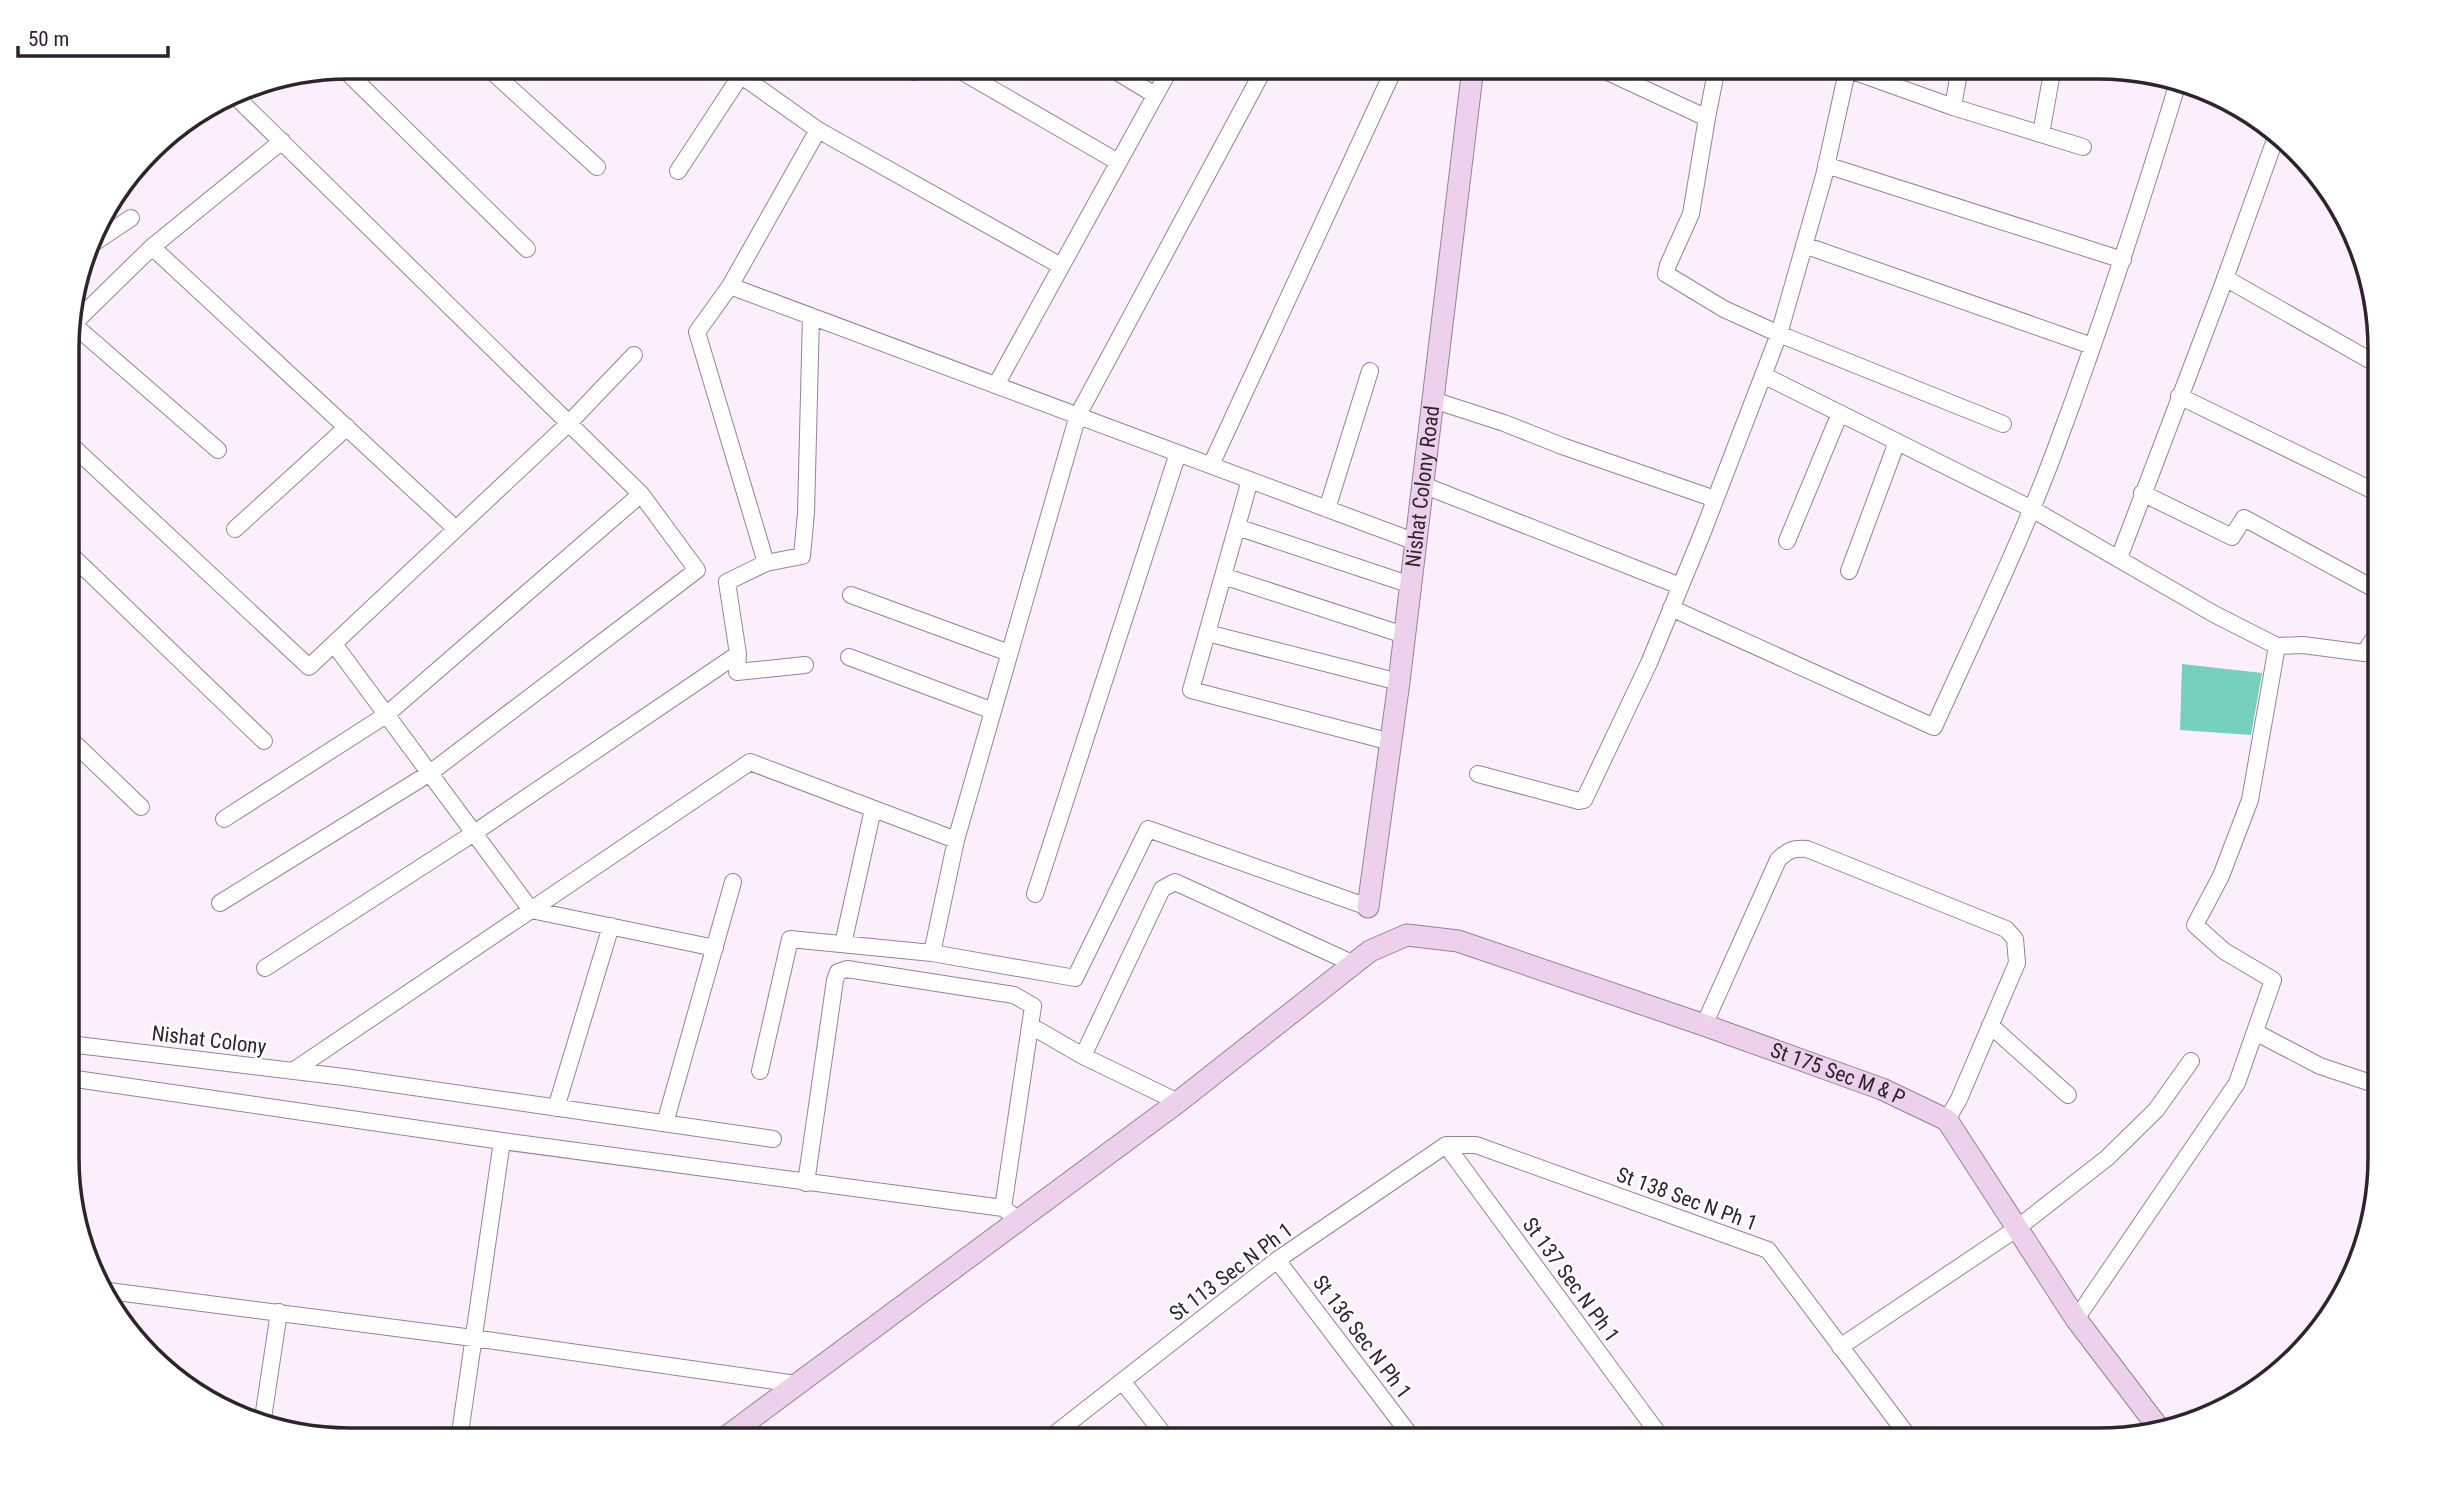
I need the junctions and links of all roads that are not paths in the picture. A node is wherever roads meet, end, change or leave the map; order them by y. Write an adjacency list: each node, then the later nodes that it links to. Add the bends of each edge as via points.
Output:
1 (354, 79): 35 (street)
2 (501, 79): 29 (street)
3 (730, 79): 30 (street)
4 (746, 79): 22 (street)
5 (976, 79): 27 (street)
6 (1130, 79): 18 (street)
7 (1164, 79): 18 (street)
8 (1258, 79): 53 (street)
9 (1389, 79): 61 (street)
10 (1471, 79): 51 (street, Nishat Colony Road)
11 (1624, 79): 21 (street)
12 (1714, 79): 21 (street)
13 (1846, 79): 28 (street)
14 (1878, 79): 20 (street)
15 (1958, 79): 20 (street)
16 (2051, 79): 23 (street)
17 (2176, 90): 36 (street)
18 (1155, 95): 27 (street)
19 (241, 101): 24 (street)
20 (1953, 107): 23 (street)
21 (1707, 118): 43 (street, via 1690,214 1666,274 1724,309)
22 (818, 130): 37 (street); 39 (street)
23 (2041, 134): 26 (street)
24 (282, 141): 34 (street); 54 (street)
25 (2274, 144): 38 (street)
26 (2083, 147)
27 (1118, 162): 37 (street)
28 (1826, 165): 33 (street); 36 (street)
29 (597, 167)
30 (678, 172)
31 (131, 218): 32 (street)
32 (103, 236)
33 (1804, 245): 43 (street); 44 (street)
34 (152, 247): 41 (street); 56 (street)
35 (527, 249)
36 (2123, 260): 44 (street)
37 (1061, 266): 49 (street)
38 (2225, 278): 46 (street); 50 (street)
39 (730, 286): 40 (street); 77 (street, via 697,332)
40 (811, 316): 49 (street); 77 (street, via 802,556)
41 (81, 317)
42 (79, 333): 58 (street)
43 (1779, 334): 48 (street); 55 (street)
44 (2092, 346): 69 (street)
45 (634, 355): 54 (street)
46 (2368, 359)
47 (1370, 371): 68 (street)
48 (1763, 375): 52 (street); 67 (street)
49 (996, 385): 53 (street)
50 (2179, 396): 64 (street); 65 (street)
51 (1433, 400): 63 (street, Nishat Colony Road); 67 (street)
52 (1840, 413): 57 (street); 73 (street)
53 (1078, 415): 60 (street); 90 (street)
54 (569, 423): 66 (street); 72 (street)
55 (2003, 424)
56 (347, 427): 71 (street); 72 (street)
57 (1897, 442): 69 (street); 78 (street)
58 (218, 450)
59 (79, 452): 87 (street, via 309,667)
60 (1178, 453): 61 (street); 108 (street)
61 (1211, 465): 62 (street)
62 (1250, 480): 68 (street); 70 (street)
63 (1423, 485): 74 (street, Nishat Colony Road); 82 (street)
64 (2368, 488)
65 (2142, 493): 75 (street); 81 (street, via 2232,537 2244,518)
66 (641, 494): 96 (street); 100 (street, via 697,570)
67 (1715, 499): 82 (street)
68 (1327, 509): 74 (street)
69 (2032, 509): 75 (street); 84 (street, via 1934,727)
70 (1237, 527): 79 (street); 80 (street)
71 (235, 529)
72 (457, 529): 87 (street)
73 (1787, 541)
74 (1416, 542): 80 (street, Nishat Colony Road)
75 (2119, 558): 88 (street)
76 (79, 563): 97 (street)
77 (766, 563): 91 (street, via 727,582)
78 (1849, 571)
79 (1223, 576): 85 (street); 86 (street)
80 (1411, 585): 86 (street, Nishat Colony Road)
81 (2368, 585)
82 (1680, 586): 84 (street)
83 (851, 595): 90 (street)
84 (1671, 608): 101 (street, via 1584,800)
85 (1207, 633): 94 (street); 98 (street, via 1191,690)
86 (1405, 635): 94 (street, Nishat Colony Road)
87 (334, 643): 96 (street)
88 (2277, 646): 89 (street, via 2364,653); 121 (street, via 2250,800 2221,876 2195,925 2224,951 2273,980)
89 (2368, 647)
90 (1009, 653): 95 (street)
91 (738, 654): 93 (street, via 737,672); 105 (street)
92 (849, 657): 95 (street)
93 (805, 665)
94 (1399, 682): 98 (street, Nishat Colony Road)
95 (993, 711): 106 (street)
96 (387, 715): 100 (street); 104 (street)
97 (264, 741)
98 (1391, 742): 110 (street, Nishat Colony Road)
99 (79, 748): 102 (street)
100 (430, 773): 105 (street); 109 (street)
101 (1478, 774)
102 (141, 807)
103 (873, 809): 106 (street); 111 (street, via 750,762); 113 (street)
104 (224, 819)
105 (474, 833): 111 (street); 117 (street)
106 (956, 840): 115 (street)
107 (733, 882): 114 (street)
108 (1035, 894)
109 (220, 903)
110 (1368, 907): 115 (street, via 1147,829 1074,978)
111 (531, 910): 112 (street); 125 (street)
112 (611, 926): 114 (street); 131 (street)
113 (843, 944): 115 (street); 126 (street, via 790,939)
114 (715, 947): 133 (street)
115 (932, 953)
116 (1362, 957): 118 (street, St 175 Sec M & P, via 1407,935 1458,941); 123 (street, via 1175,882 1162,889); 130 (street, St 175 Sec M & P)
117 (265, 968)
118 (1704, 1025): 119 (street, via 1777,860 1796,848 2006,929 2015,939 2017,962); 132 (street, St 175 Sec M & P, via 1882,1089)
119 (1990, 1025): 129 (street); 132 (street)
120 (1031, 1026): 123 (street); 137 (street, via 1033,1006 1014,995 846,969 838,972); 138 (street)
121 (2255, 1032): 128 (street, via 2320,1066); 144 (street, via 2237,1083)
122 (79, 1045): 125 (street, Nishat Colony)
123 (1083, 1056): 130 (street)
124 (2191, 1061): 140 (street, via 2156,1110 2117,1149)
125 (293, 1071): 131 (street, Nishat Colony)
126 (760, 1071)
127 (79, 1079): 135 (street)
128 (2368, 1082)
129 (2067, 1095)
130 (1178, 1102): 139 (street, St 175 Sec M & P)
131 (556, 1108): 133 (street, Nishat Colony)
132 (1947, 1120): 140 (street)
133 (665, 1123): 134 (street, Nishat Colony)
134 (773, 1139)
135 (502, 1141): 137 (street); 145 (street)
136 (1446, 1145): 141 (street, St 113 Sec N Ph 1); 146 (street, St 138 Sec N Ph 1, via 1476,1145 1768,1250); 156 (street, St 137 Sec N Ph 1)
137 (806, 1183): 138 (street)
138 (1003, 1208): 139 (street)
139 (1020, 1222): 148 (street, St 175 Sec M & P)
140 (2017, 1229): 144 (street); 146 (street)
141 (1278, 1260): 147 (street, St 113 Sec N Ph 1); 155 (street, St 136 Sec N Ph 1)
142 (114, 1292): 143 (street)
143 (279, 1312): 145 (street); 149 (street)
144 (2076, 1319): 150 (street)
145 (473, 1338): 148 (street); 151 (street)
146 (1840, 1348): 157 (street, St 138 Sec N Ph 1)
147 (1123, 1382): 153 (street, St 113 Sec N Ph 1); 154 (street)
148 (796, 1384): 152 (street, St 175 Sec M & P)
149 (264, 1414)
150 (2154, 1422)
151 (461, 1428)
152 (738, 1428)
153 (1063, 1428)
154 (1159, 1428)
155 (1405, 1428)
156 (1654, 1428)
157 (1902, 1428)

